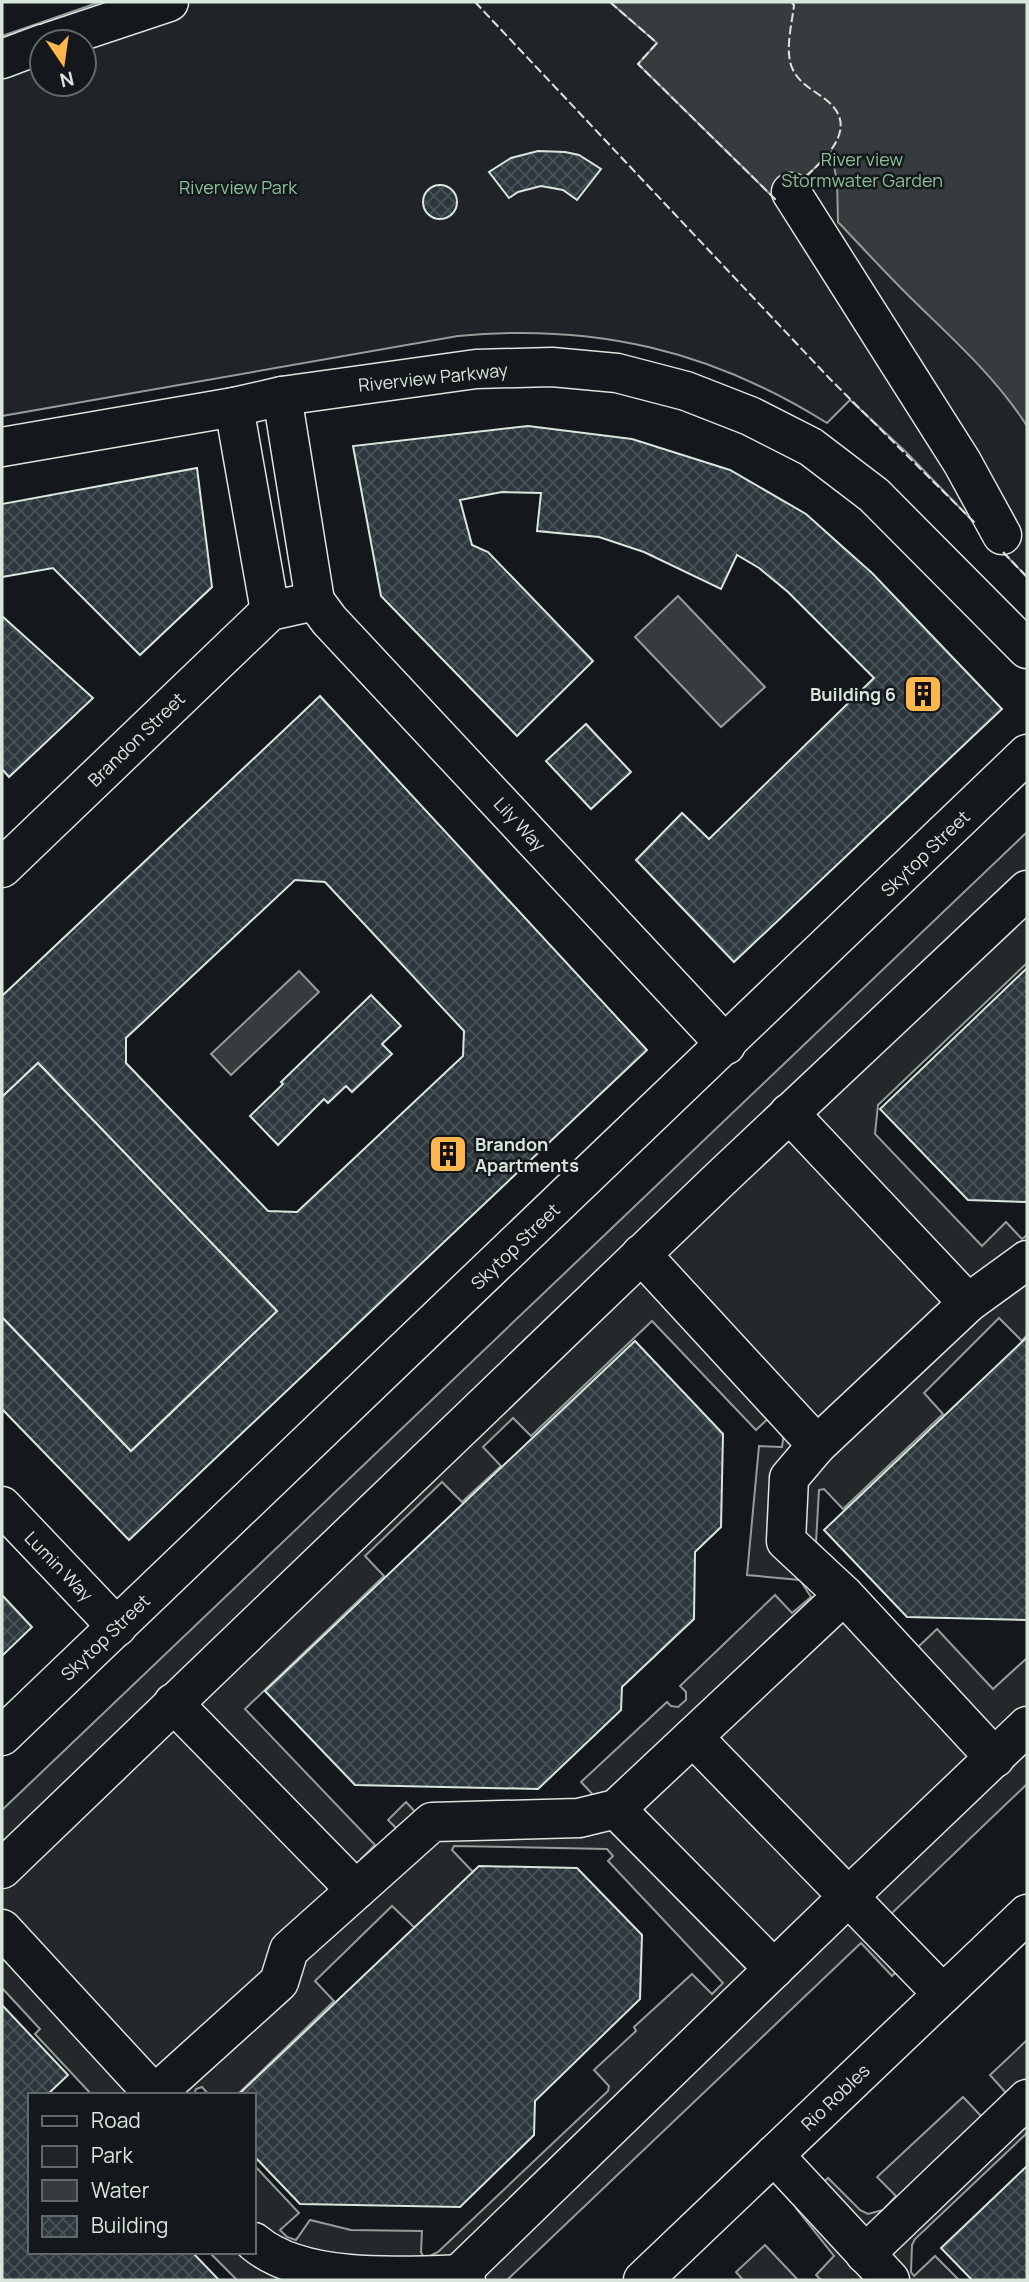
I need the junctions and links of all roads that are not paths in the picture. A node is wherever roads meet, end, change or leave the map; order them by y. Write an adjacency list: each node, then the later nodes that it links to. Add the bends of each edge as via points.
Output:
1 (169, 2): 2 (street)
2 (91, 28)
3 (28, 49): 4 (street)
4 (2, 59)
5 (791, 192): 9 (street, via 962,461)
6 (282, 396): 7 (street, Riverview Parkway); 10 (street); 12 (street, Riverview Parkway, via 476,369 552,367 617,373 686,391 811,447 874,495)
7 (234, 407): 8 (street, Riverview Parkway); 11 (street)
8 (2, 447)
9 (1002, 536)
10 (315, 601): 11 (street); 16 (street, Lily Way)
11 (270, 611): 14 (street, Brandon Street)
12 (1027, 649)
13 (1027, 754): 16 (street, Skytop Street)
14 (2, 868)
15 (1027, 890): 17 (street)
16 (726, 1045): 24 (street, Skytop Street)
17 (789, 1113): 18 (street); 20 (street)
18 (641, 1254): 21 (street); 25 (street)
19 (1027, 1260): 20 (street)
20 (968, 1303): 21 (street)
21 (817, 1445): 23 (street, via 789,1478 786,1541)
22 (2, 1506): 24 (street, Lumin Way)
23 (844, 1595): 28 (street); 29 (street)
24 (117, 1627): 27 (street, Skytop Street)
25 (173, 1703): 31 (street); 32 (street)
26 (1027, 1726): 29 (street)
27 (2, 1735)
28 (694, 1737): 30 (street); 33 (street)
29 (995, 1758): 33 (street)
30 (616, 1809): 32 (street, via 579,1818 432,1822); 36 (street)
31 (2, 1869)
32 (356, 1890): 39 (street, via 289,1950 279,1982)
33 (848, 1897): 36 (street); 37 (street)
34 (1027, 1914): 37 (street, Rio Robles)
35 (2, 1929): 38 (street)
36 (774, 1969): 44 (street)
37 (943, 1994): 41 (street, Rio Robles)
38 (154, 2093)
39 (156, 2093)
40 (1027, 2099): 43 (street)
41 (774, 2155): 43 (street); 45 (street, Rio Robles)
42 (256, 2244): 44 (street, via 265,2255 293,2269 318,2274)
43 (877, 2267)
44 (459, 2278)
45 (643, 2280)

